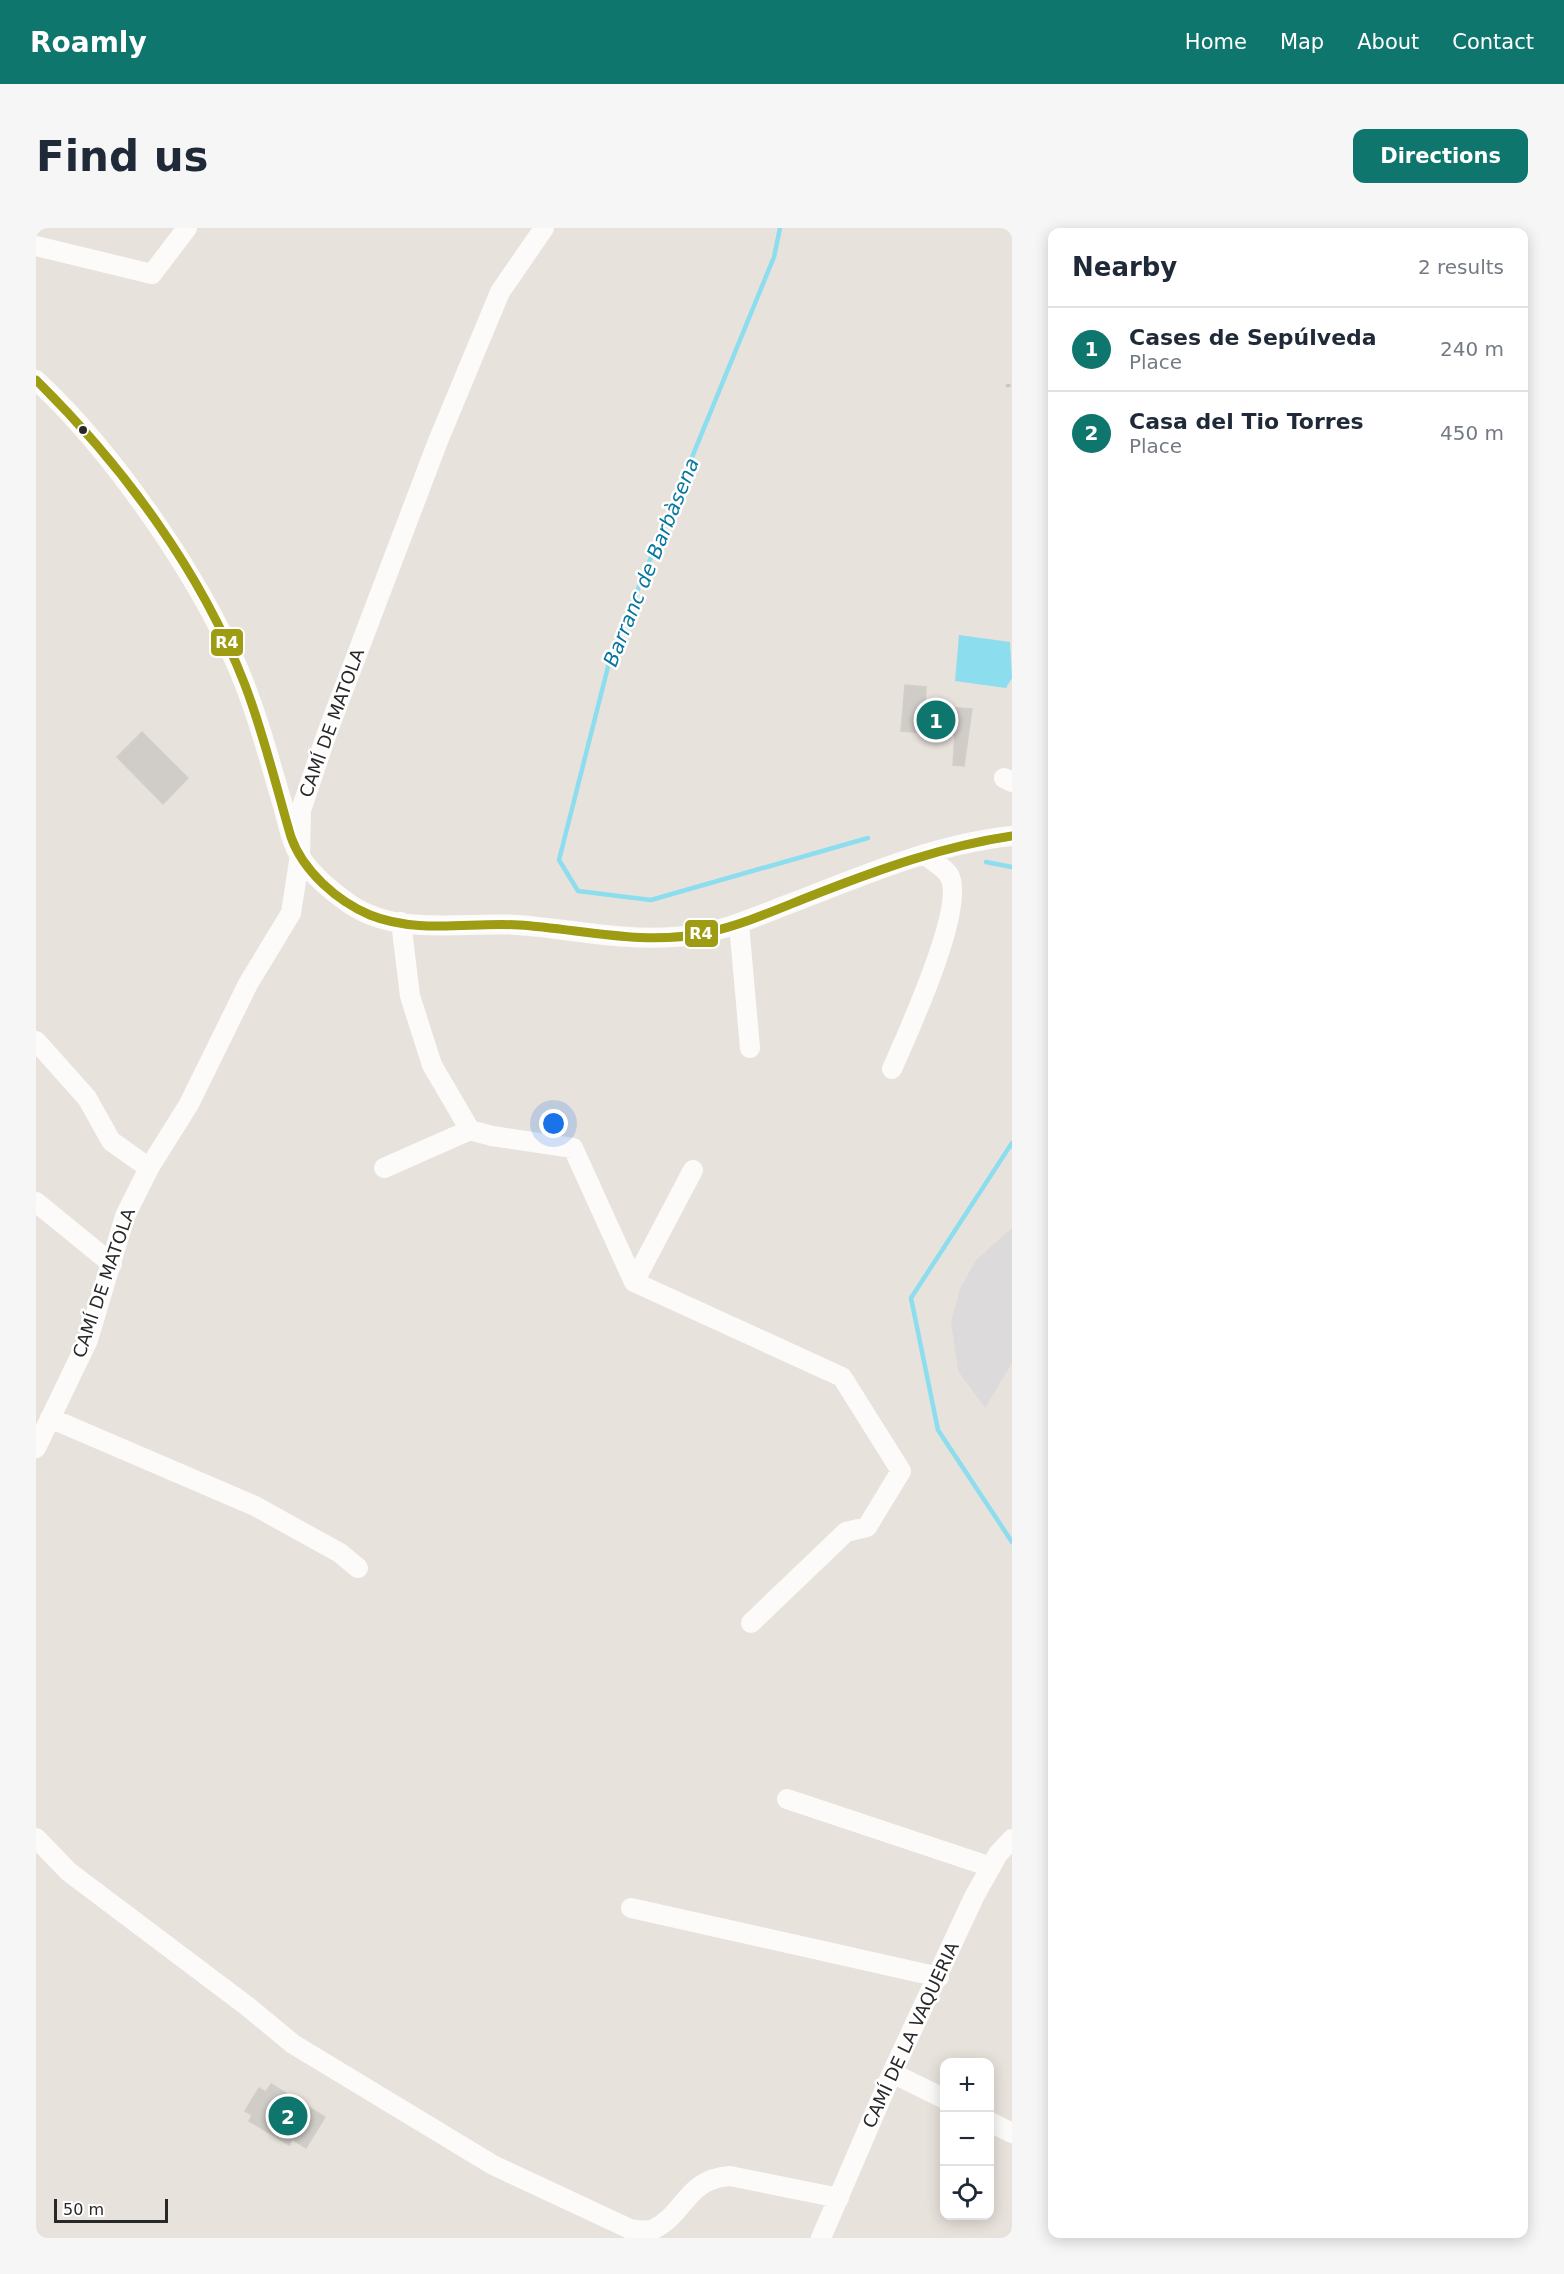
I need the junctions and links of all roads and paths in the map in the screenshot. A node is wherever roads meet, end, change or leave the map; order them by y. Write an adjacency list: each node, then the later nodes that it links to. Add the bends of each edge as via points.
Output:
1 (187, 228): 3 (street, via 152,274)
2 (544, 228): 9 (street, CAMÍ DE MATOLA, via 500,292 438,441 301,810)
3 (36, 246)
4 (36, 380): 9 (street, via 125,480 190,577 238,667)
5 (1012, 385): 6 (path)
6 (1005, 386)
7 (1012, 836): 8 (street)
8 (924, 854): 11 (street); 14 (street, via 948,874 954,894 944,935)
9 (300, 855): 10 (street, via 324,885 354,907); 16 (street, CAMÍ DE MATOLA, via 291,913 248,984 189,1104)
10 (401, 922): 11 (street, via 513,925 634,938 676,937); 15 (street, via 410,996 432,1065)
11 (739, 924): 13 (street)
12 (36, 1041): 16 (street, via 87,1098 111,1141)
13 (750, 1048)
14 (892, 1069)
15 (470, 1130): 17 (street); 21 (street, via 573,1148)
16 (149, 1168): 20 (street, CAMÍ DE MATOLA, via 125,1216)
17 (384, 1168)
18 (693, 1170): 21 (street)
19 (36, 1202): 20 (street)
20 (112, 1264): 22 (street, CAMÍ DE MATOLA, via 88,1340)
21 (634, 1282): 25 (street, via 842,1377 901,1471 867,1527 846,1532)
22 (50, 1418): 23 (street, CAMÍ DE MATOLA); 24 (street, via 255,1506 339,1553)
23 (36, 1448)
24 (358, 1568)
25 (751, 1623)
26 (787, 1799): 29 (street)
27 (36, 1838): 36 (street, via 69,1872 301,2050 494,2165 630,2229 651,2230 702,2183 715,2177 730,2176)
28 (1012, 1839): 29 (street, CAMÍ DE LA VAQUERIA)
29 (991, 1867): 31 (street, CAMÍ DE LA VAQUERIA)
30 (631, 1908): 31 (street)
31 (939, 1977): 32 (street, CAMÍ DE LA VAQUERIA)
32 (892, 2073): 33 (street); 36 (street, CAMÍ DE LA VAQUERIA)
33 (940, 2097)
34 (994, 2124): 35 (street)
35 (1012, 2133)
36 (839, 2198): 37 (street, CAMÍ DE LA VAQUERIA)
37 (822, 2238)

